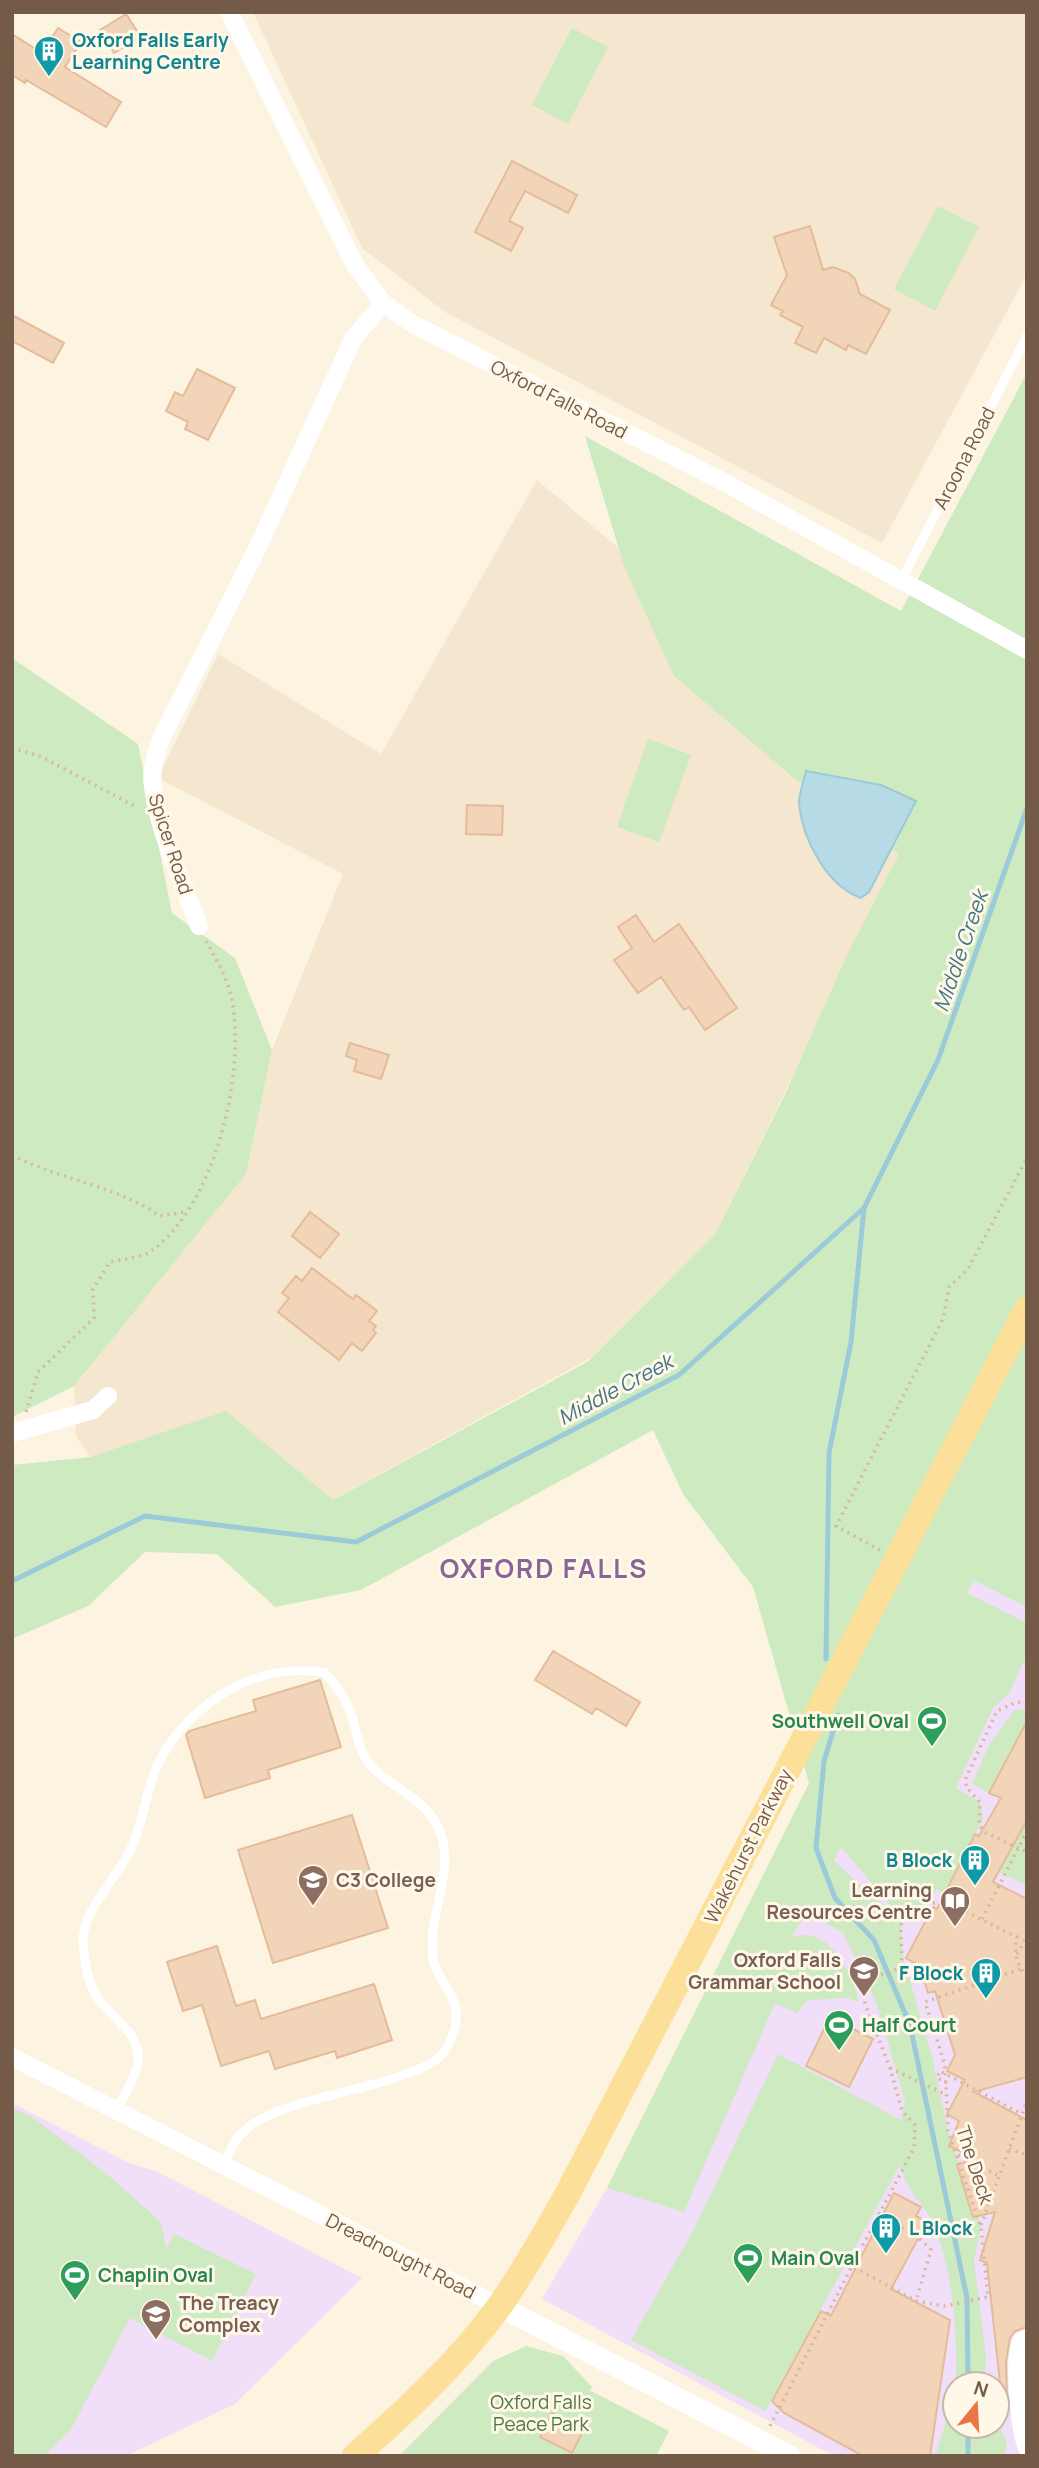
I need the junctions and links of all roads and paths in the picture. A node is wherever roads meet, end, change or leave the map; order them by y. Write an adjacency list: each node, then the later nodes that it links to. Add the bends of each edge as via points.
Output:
1 (229, 12): 2 (street, Oxford Falls Road, via 332,223)
2 (383, 303): 4 (street, Oxford Falls Road, via 413,324 720,480); 7 (street, Spicer Road, via 353,339 257,549 161,739 152,785)
3 (1027, 336): 4 (lane, Aroona Road)
4 (901, 580): 5 (street, Oxford Falls Road)
5 (1027, 650)
6 (12, 748): 7 (path, via 42,757)
7 (161, 821): 8 (street, Spicer Road)
8 (199, 926): 11 (path, via 232,998 235,1066 229,1111)
9 (12, 1155): 11 (path, via 35,1167 136,1199 160,1216)
10 (1027, 1158): 15 (path, via 968,1269 949,1287 943,1319 836,1526)
11 (187, 1212): 14 (path, via 177,1228 149,1253 110,1262 93,1289 94,1318 37,1372)
12 (1027, 1309): 15 (main road, Wakehurst Parkway)
13 (108, 1396): 14 (street, via 93,1410)
14 (17, 1431)
15 (897, 1559): 41 (main road, Wakehurst Parkway, via 568,2193)
16 (1027, 1704): 18 (path, via 1017,1702 997,1711 965,1780 980,1802 979,1825)
17 (1027, 1830): 18 (path)
18 (1018, 1848): 19 (path); 20 (path)
19 (1027, 1852)
20 (982, 1920): 22 (path, via 1017,1937); 26 (path, via 938,1902 904,1915 900,1968 863,1981 865,2004)
21 (1027, 1937): 22 (path)
22 (1016, 1956): 23 (path)
23 (1020, 1969): 24 (path); 27 (path, The Deck, via 925,2002)
24 (1027, 1977)
25 (12, 2057): 30 (street, Dreadnought Road)
26 (890, 2068): 28 (path); 37 (path, via 901,2111 915,2125 914,2148)
27 (947, 2083): 28 (path, The Deck); 31 (path, via 937,2078 940,2071)
28 (947, 2095): 33 (path, The Deck, via 948,2131)
29 (1027, 2101): 31 (path)
30 (117, 2111): 35 (street, Dreadnought Road); 35 (lane, via 138,2062 135,2043 121,2020 99,2001 88,1975 83,1938 90,1911 117,1877 132,1848 160,1761 184,1725 242,1684 282,1670 325,1673 338,1687 372,1767 411,1796 436,1823 444,1851 443,1889 432,1930 433,1960 456,2010 452,2038 435,2061 373,2085 276,2112 247,2127)
31 (1022, 2114): 32 (path)
32 (1009, 2149): 34 (path); 36 (path)
33 (956, 2154): 36 (path); 38 (path, The Deck)
34 (1027, 2155)
35 (223, 2166): 41 (street, Dreadnought Road)
36 (999, 2176): 38 (path)
37 (878, 2213): 39 (path); 40 (path, via 923,2240 931,2250)
38 (981, 2227): 40 (path, The Deck, via 988,2297 945,2306)
39 (852, 2266): 40 (path); 43 (path)
40 (916, 2301)
41 (499, 2306): 43 (street, Dreadnought Road); 45 (main road, Wakehurst Parkway, via 417,2401)
42 (1027, 2338): 44 (street, via 1021,2340 1018,2355)
43 (760, 2440): 46 (street, Dreadnought Road)
44 (1027, 2448)
45 (355, 2456)
46 (790, 2456)

